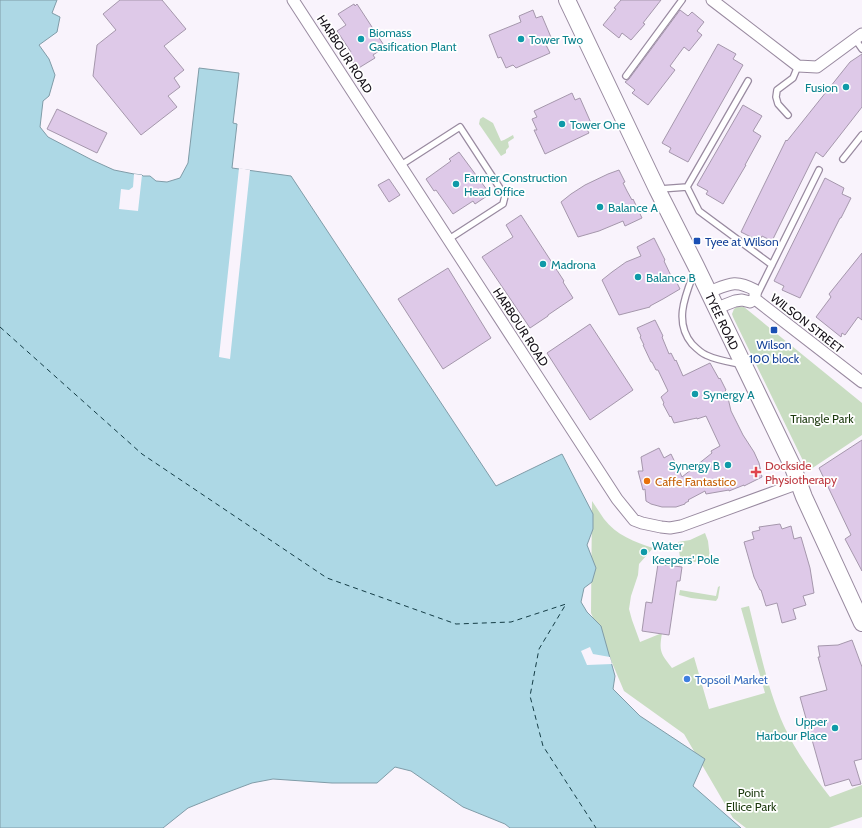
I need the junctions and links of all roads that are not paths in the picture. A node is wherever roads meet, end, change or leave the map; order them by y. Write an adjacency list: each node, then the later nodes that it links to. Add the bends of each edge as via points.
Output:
1 (293, 0): 13 (street, HARBOUR ROAD)
2 (567, 0): 16 (street, TYEE ROAD)
3 (682, 0): 8 (lane)
4 (712, 0): 7 (street)
5 (858, 37): 6 (lane); 7 (street, via 817,67)
6 (862, 49)
7 (798, 66): 10 (lane, via 793,78 777,90 778,104)
8 (626, 76)
9 (748, 81): 15 (lane)
10 (788, 115)
11 (862, 135): 12 (lane)
12 (843, 159)
13 (401, 165): 17 (street, HARBOUR ROAD); 17 (lane, via 460,127 505,196 503,204)
14 (819, 170): 18 (lane)
15 (687, 186): 16 (lane); 18 (lane, via 698,211)
16 (657, 189): 19 (street, TYEE ROAD)
17 (448, 239): 25 (street, HARBOUR ROAD, via 613,493 634,520 661,528 681,526)
18 (772, 265): 21 (lane)
19 (696, 266): 20 (street, TYEE ROAD); 23 (lane, via 682,314 686,336 694,347 706,355)
20 (709, 292): 21 (street, WILSON STREET, via 738,283 755,290); 22 (street, TYEE ROAD)
21 (755, 299): 22 (street, WILSON STREET, via 750,302 735,301); 24 (street, WILSON STREET)
22 (717, 308): 23 (street, TYEE ROAD)
23 (744, 365): 25 (street, TYEE ROAD, via 792,465)
24 (862, 382)
25 (798, 483): 26 (street, TYEE ROAD)
26 (862, 623)

